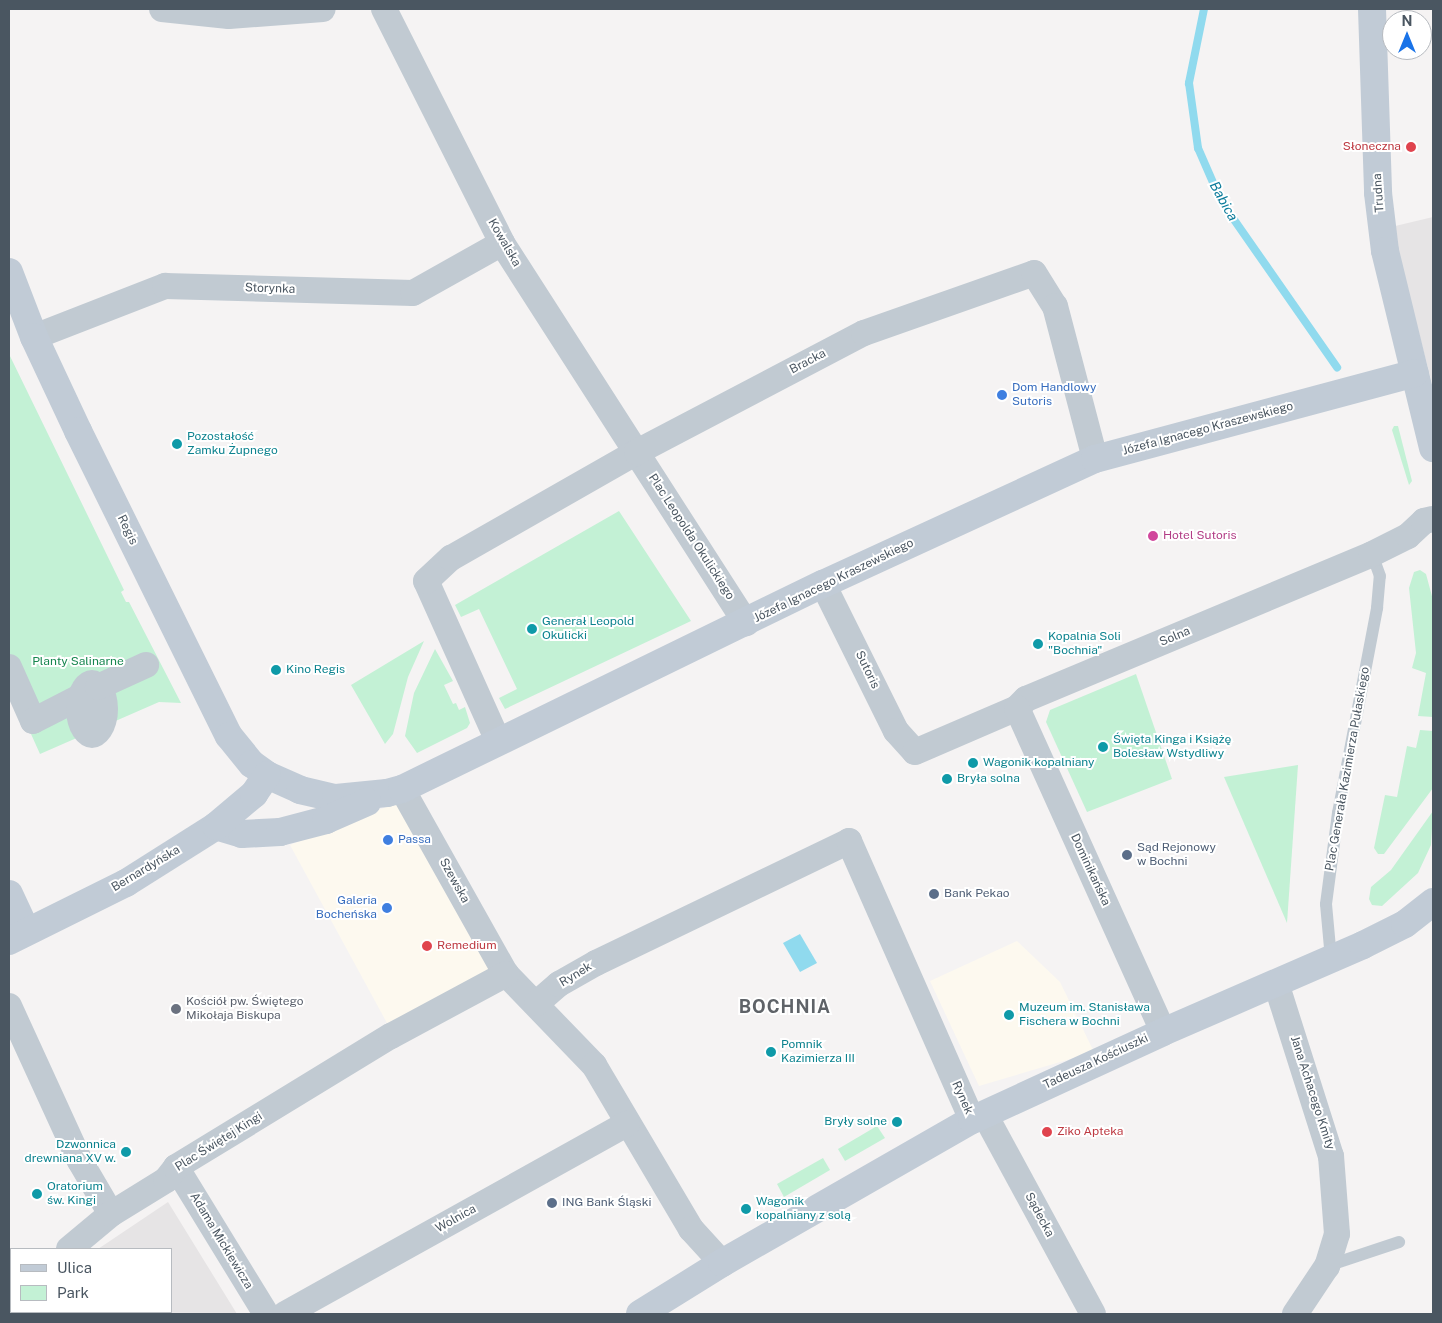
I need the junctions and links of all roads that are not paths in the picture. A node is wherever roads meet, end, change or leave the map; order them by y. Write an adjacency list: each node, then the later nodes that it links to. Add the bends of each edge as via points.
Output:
1 (162, 9): 2 (street, via 229,16)
2 (323, 9)
3 (1372, 9): 8 (street, Trudna, via 1378,193 1385,251)
4 (388, 16): 5 (street, Kowalska)
5 (502, 243): 7 (street, Storynka, via 413,293 166,286); 10 (street, Kowalska)
6 (9, 272): 7 (street, Regis)
7 (34, 337): 21 (street, Regis, via 230,736 252,764)
8 (1415, 373): 9 (street, Trudna); 11 (street, Józefa Ignacego Kraszewskiego)
9 (1432, 438)
10 (637, 452): 11 (street, Bracka, via 864,333 1034,273 1056,306); 15 (street, Plac Leopolda Okulickiego); 19 (street, Bracka, via 451,558 426,580)
11 (1096, 459): 14 (street, Józefa Ignacego Kraszewskiego)
12 (1433, 519): 13 (street, Solna, via 1424,521 1408,536)
13 (1372, 554): 18 (street, Solna, via 1026,699); 27 (lane, Plac Generała Kazimierza Pułaskiego, via 1380,576 1377,608 1338,813 1326,904)
14 (823, 584): 15 (street, Józefa Ignacego Kraszewskiego); 20 (street, Sutoris, via 896,731)
15 (746, 623): 19 (street, Józefa Ignacego Kraszewskiego)
16 (146, 665): 17 (street, via 33,721)
17 (9, 667)
18 (1017, 708): 20 (street, Solna); 32 (street, Dominikańska)
19 (498, 741): 22 (street, Józefa Ignacego Kraszewskiego)
20 (915, 752)
21 (267, 774): 22 (street, Józefa Ignacego Kraszewskiego, via 300,790 336,798); 23 (street, Bernardyńska, via 254,794)
22 (394, 791): 23 (street, via 299,828 242,834); 28 (street, Szewska)
23 (216, 826): 26 (street, Bernardyńska, via 126,883)
24 (9, 894): 26 (street)
25 (1433, 902): 27 (street, via 1406,924)
26 (18, 935)
27 (1331, 959): 29 (street, Tadeusza Kościuszki)
28 (506, 974): 30 (street); 35 (street, Plac Świętej Kingi, via 391,1036)
29 (1276, 983): 32 (street, Tadeusza Kościuszki); 40 (street, Jana Achacego Kmity, via 1331,1156 1337,1234)
30 (537, 1003): 33 (street, Rynek, via 560,984 596,963 849,841); 34 (street, via 594,1065)
31 (9, 1006): 36 (street, via 80,1161)
32 (1163, 1032): 33 (street, Tadeusza Kościuszki)
33 (979, 1118): 39 (street, Rynek); 44 (street, Sądecka)
34 (627, 1124): 39 (street, via 691,1228); 42 (street, Wolnica)
35 (176, 1167): 36 (street, Plac Świętej Kingi, via 166,1180); 41 (street, Adama Mickiewicza)
36 (110, 1214): 38 (street, Plac Świętej Kingi)
37 (1399, 1242): 40 (lane)
38 (70, 1248)
39 (722, 1263): 43 (street, Rynek)
40 (1327, 1266): 45 (street, Jana Achacego Kmity)
41 (266, 1314)
42 (285, 1314)
43 (640, 1314)
44 (1091, 1314)
45 (1295, 1314)

